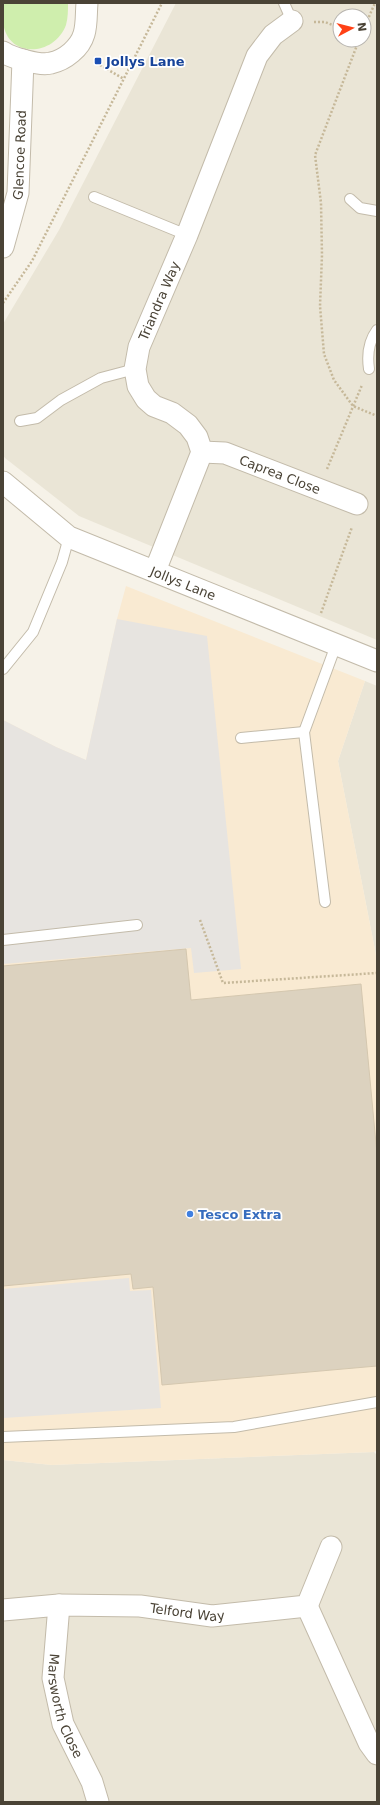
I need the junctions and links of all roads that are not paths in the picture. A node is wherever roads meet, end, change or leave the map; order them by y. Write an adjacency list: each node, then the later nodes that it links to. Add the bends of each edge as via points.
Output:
1 (87, 3): 4 (street, via 84,35 76,48 62,59 49,64)
2 (288, 12): 8 (street, Triandra Way, via 257,56)
3 (3, 52): 4 (street)
4 (23, 60): 9 (street, Glencoe Road, via 18,193)
5 (94, 197): 8 (lane)
6 (350, 199): 7 (lane, via 360,208)
7 (377, 211)
8 (187, 235): 11 (street, Triandra Way, via 139,347)
9 (3, 247)
10 (377, 330): 12 (lane, via 372,336 367,355)
11 (135, 369): 13 (lane, via 101,378 61,400 37,418); 14 (street, Triandra Way, via 138,386 146,399 188,425 197,438)
12 (369, 370)
13 (20, 421)
14 (202, 452): 16 (street, Caprea Close, via 225,453); 18 (street)
15 (3, 483): 17 (street, Jollys Lane)
16 (357, 504)
17 (70, 537): 18 (street, Jollys Lane); 21 (lane, via 34,632)
18 (155, 571): 19 (street, Jollys Lane)
19 (336, 645): 20 (street, Jollys Lane); 22 (lane)
20 (377, 661)
21 (3, 669)
22 (304, 732): 23 (lane); 24 (lane)
23 (241, 738)
24 (325, 902)
25 (137, 925): 26 (lane)
26 (3, 940)
27 (377, 1402): 28 (lane, via 234,1427)
28 (3, 1437)
29 (332, 1547): 31 (street)
30 (59, 1605): 31 (street, Telford Way, via 140,1606 212,1616); 32 (street, Telford Way); 34 (street, Marsworth Close, via 53,1678 62,1724 92,1782)
31 (307, 1606): 33 (street, via 369,1743)
32 (3, 1610)
33 (377, 1754)
34 (98, 1802)

